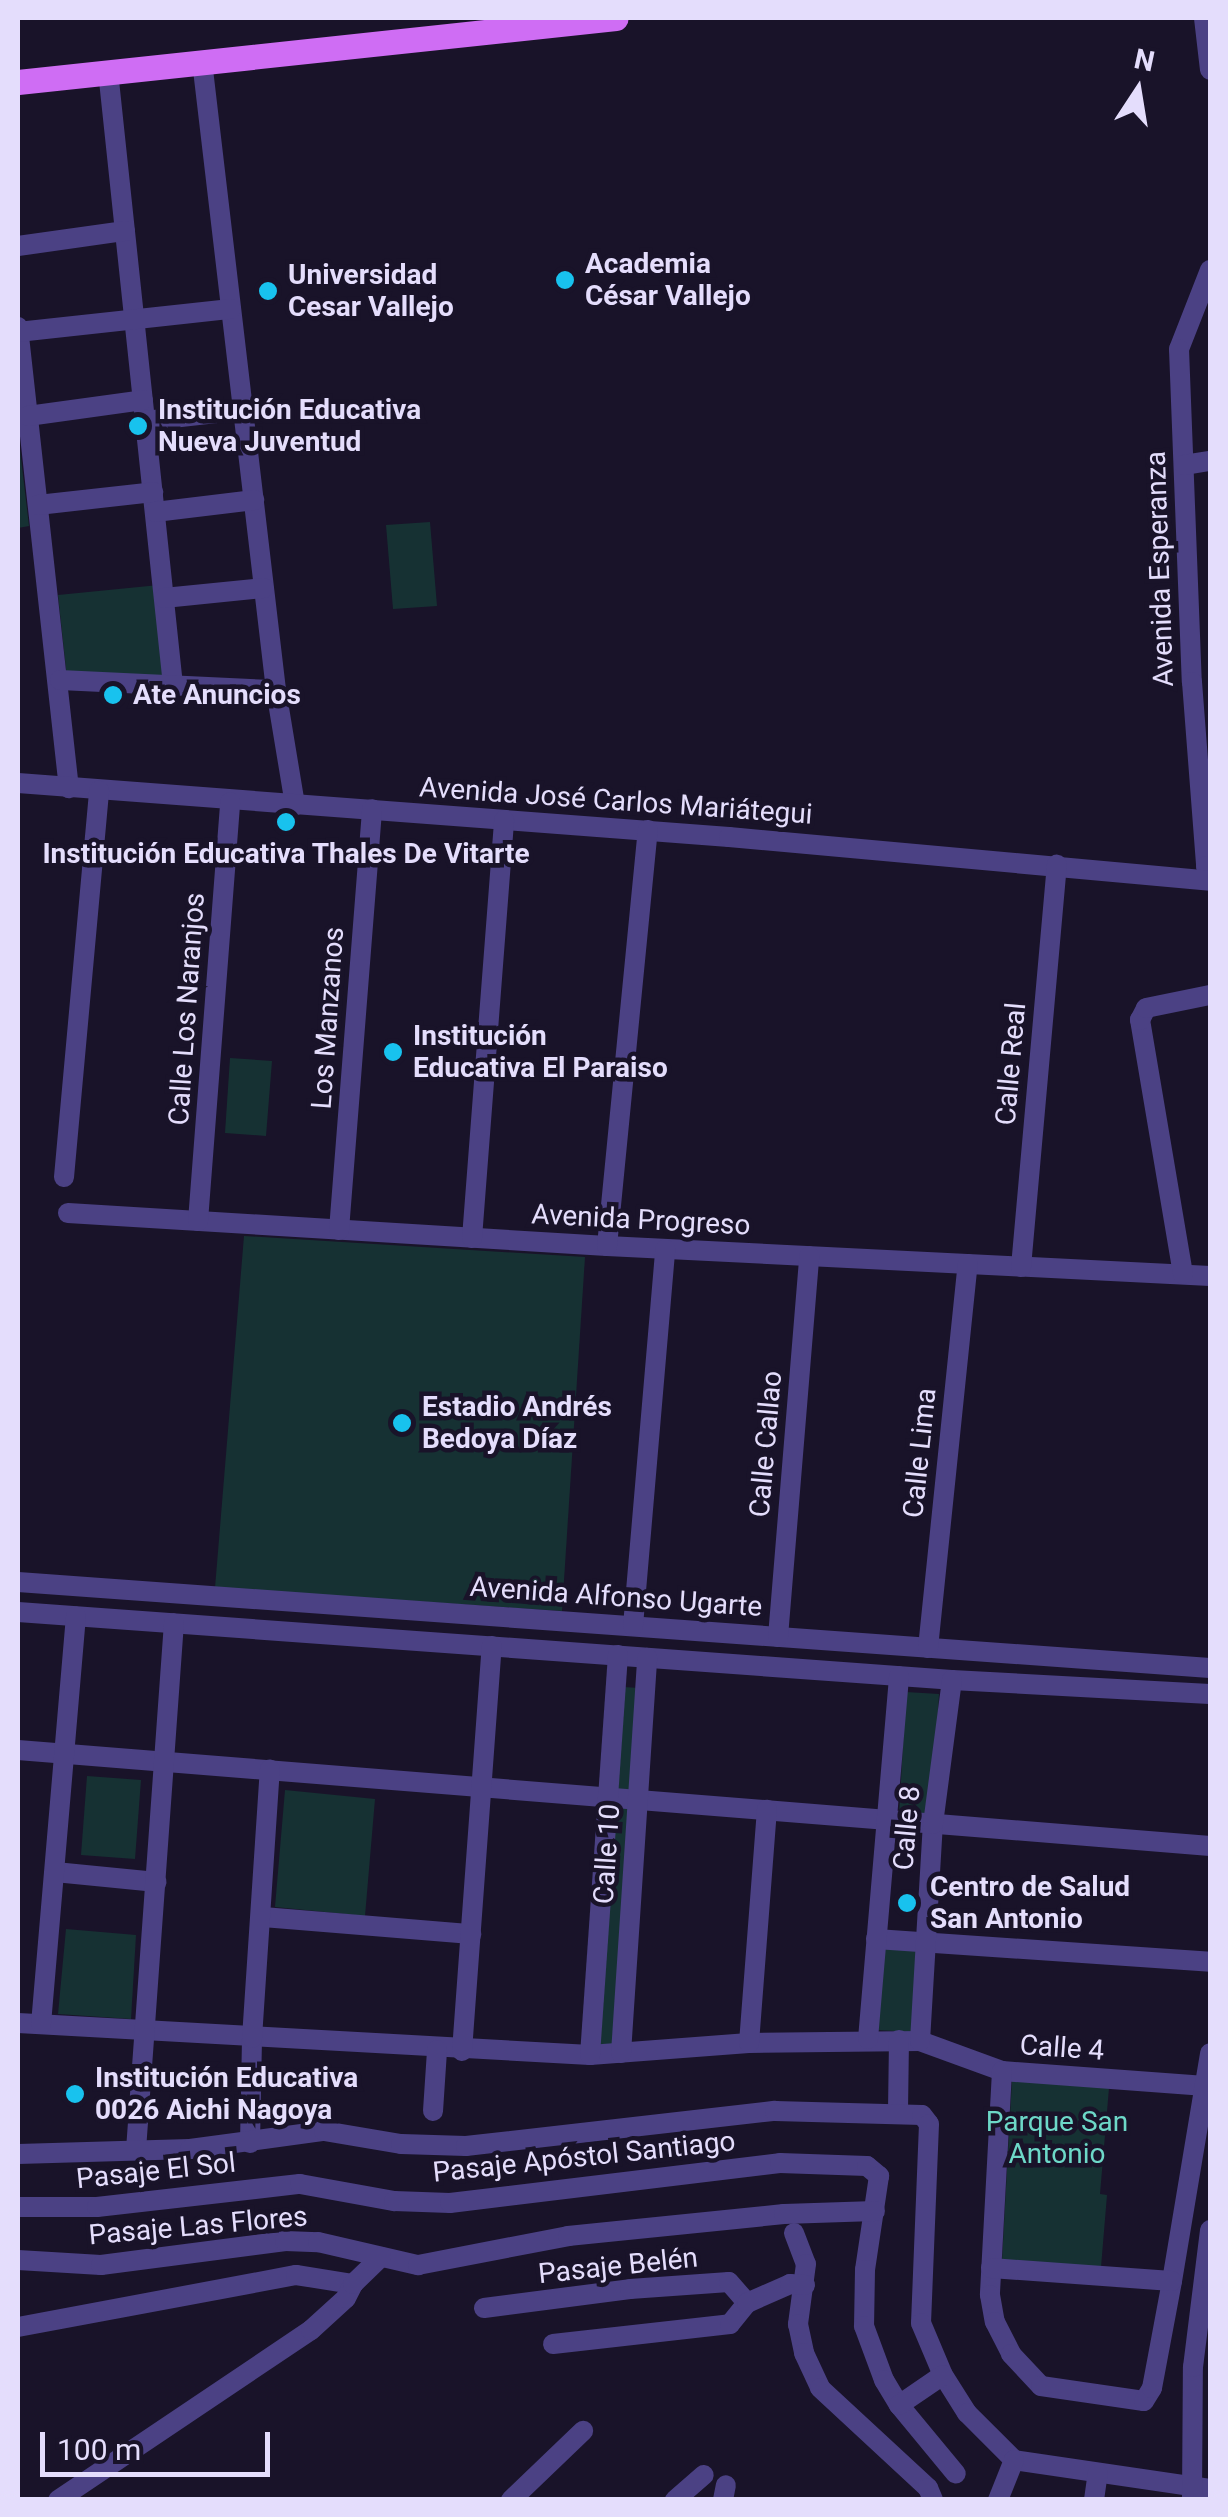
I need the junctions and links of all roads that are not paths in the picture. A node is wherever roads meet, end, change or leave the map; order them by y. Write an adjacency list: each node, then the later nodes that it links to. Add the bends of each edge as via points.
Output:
1 (458, 18): 5 (main road)
2 (616, 18): 4 (main road)
3 (1204, 18): 7 (street)
4 (202, 61): 6 (main road); 12 (street)
5 (18, 67)
6 (108, 70): 8 (main road); 9 (street)
7 (1210, 70)
8 (18, 82)
9 (125, 230): 10 (street); 13 (street)
10 (18, 246)
11 (1210, 270): 20 (street, Avenida Esperanza, via 1179,349)
12 (231, 310): 13 (street); 16 (street)
13 (134, 320): 14 (street); 17 (street)
14 (18, 330): 15 (street)
15 (21, 395): 18 (street)
16 (243, 410): 17 (street); 21 (street)
17 (144, 411): 18 (street); 22 (street)
18 (28, 416): 23 (street)
19 (1210, 461): 20 (street)
20 (1184, 465): 26 (street, Avenida Esperanza)
21 (254, 500): 22 (street); 24 (street)
22 (154, 502): 23 (street); 25 (street)
23 (38, 505): 27 (street)
24 (264, 588): 25 (street); 29 (street)
25 (164, 598): 28 (street)
26 (1201, 679): 30 (street, Avenida Esperanza)
27 (60, 680): 28 (street); 32 (street)
28 (173, 685): 29 (street)
29 (276, 690): 35 (street)
30 (1204, 780): 40 (street, Avenida Esperanza)
31 (18, 783): 32 (street, Avenida José Carlos Mariátegui)
32 (69, 788): 33 (street, Avenida José Carlos Mariátegui)
33 (99, 792): 34 (street, Avenida José Carlos Mariátegui); 43 (street)
34 (230, 802): 35 (street, Avenida José Carlos Mariátegui); 45 (street, Calle Los Naranjos)
35 (295, 805): 36 (street, Avenida José Carlos Mariátegui)
36 (372, 810): 37 (street, Avenida José Carlos Mariátegui); 46 (street, Los Manzanos)
37 (504, 820): 38 (street, Avenida José Carlos Mariátegui); 47 (street)
38 (648, 830): 39 (street, Avenida José Carlos Mariátegui); 48 (street)
39 (1057, 865): 41 (street, Avenida José Carlos Mariátegui); 52 (street, Calle Real)
40 (1210, 870)
41 (1210, 881)
42 (1210, 996): 53 (street, via 1146,1008 1140,1020)
43 (64, 1178)
44 (68, 1213): 45 (street, Avenida Progreso)
45 (198, 1221): 46 (street, Avenida Progreso)
46 (339, 1230): 47 (street, Avenida Progreso)
47 (472, 1238): 48 (street, Avenida Progreso)
48 (608, 1246): 49 (street, Avenida Progreso)
49 (664, 1249): 50 (street, Avenida Progreso); 59 (street)
50 (810, 1256): 51 (street, Avenida Progreso); 60 (street, Calle Callao)
51 (968, 1264): 52 (street, Avenida Progreso); 62 (street, Calle Lima)
52 (1021, 1267): 53 (street, Avenida Progreso)
53 (1183, 1274): 54 (street, Avenida Progreso)
54 (1210, 1276)
55 (18, 1582): 59 (street, Avenida Alfonso Ugarte)
56 (18, 1612): 57 (street, Avenida Alfonso Ugarte)
57 (76, 1616): 58 (street, Avenida Alfonso Ugarte); 72 (street)
58 (174, 1624): 61 (street, Avenida Alfonso Ugarte); 73 (street)
59 (634, 1626): 60 (street, Avenida Alfonso Ugarte)
60 (778, 1637): 62 (street, Avenida Alfonso Ugarte)
61 (492, 1646): 63 (street, Avenida Alfonso Ugarte); 75 (street)
62 (928, 1648): 65 (street, Avenida Alfonso Ugarte)
63 (618, 1655): 64 (street, Avenida Alfonso Ugarte); 76 (street)
64 (648, 1658): 66 (street, Avenida Alfonso Ugarte); 77 (street, Calle 10)
65 (1210, 1668)
66 (899, 1676): 67 (street, Avenida Alfonso Ugarte); 79 (street)
67 (952, 1680): 68 (street, Avenida Alfonso Ugarte); 80 (street, Calle 8)
68 (1155, 1691): 69 (street, Avenida Alfonso Ugarte); 70 (street)
69 (1210, 1694)
70 (1210, 1704)
71 (18, 1750): 72 (street)
72 (67, 1754): 73 (street); 82 (street)
73 (164, 1762): 74 (street); 83 (street)
74 (270, 1770): 75 (street); 84 (street)
75 (482, 1786): 76 (street); 85 (street)
76 (609, 1797): 77 (street); 100 (street)
77 (638, 1800): 78 (street); 99 (street, Calle 10)
78 (768, 1810): 79 (street); 95 (street)
79 (890, 1820): 80 (street); 86 (street)
80 (933, 1824): 81 (street); 87 (street, Calle 8)
81 (1210, 1846)
82 (54, 1872): 83 (street); 90 (street)
83 (157, 1882): 91 (street)
84 (263, 1917): 85 (street); 92 (street)
85 (471, 1934): 97 (street)
86 (876, 1939): 87 (street); 93 (street)
87 (926, 1940): 88 (street); 94 (street, Calle 8)
88 (1210, 1962)
89 (18, 2023): 90 (street)
90 (41, 2024): 91 (street)
91 (148, 2032): 92 (street); 106 (street)
92 (252, 2038): 96 (street); 105 (street)
93 (868, 2040): 94 (street); 95 (street)
94 (909, 2041): 101 (street, Calle 4); 104 (street, Calle 8)
95 (749, 2044): 99 (street)
96 (438, 2050): 97 (street); 103 (street)
97 (462, 2051): 100 (street)
98 (1210, 2053): 102 (street)
99 (620, 2054): 100 (street)
100 (590, 2055)
101 (1002, 2072): 102 (street, Calle 4); 115 (street)
102 (1205, 2086): 116 (street)
103 (434, 2111)
104 (898, 2111): 105 (street, via 775,2111 466,2146 324,2131); 124 (street, via 922,2115 929,2124 920,2323)
105 (250, 2142): 106 (street)
106 (136, 2150): 107 (street)
107 (18, 2154)
108 (300, 2184): 109 (street, Pasaje El Sol, via 98,2207); 110 (street, Pasaje Apóstol Santiago, via 394,2201 450,2203 780,2163 874,2169)
109 (18, 2207)
110 (875, 2211): 113 (street, Pasaje Las Flores, via 568,2236 418,2265); 125 (street, via 864,2326)
111 (1210, 2230): 123 (street)
112 (794, 2232): 118 (street, via 806,2264)
113 (382, 2257): 114 (street, Pasaje Las Flores, via 285,2241 101,2264); 117 (street)
114 (18, 2260)
115 (991, 2268): 116 (street); 116 (street, via 995,2322 1011,2354 1041,2386 1144,2401)
116 (1172, 2281)
117 (353, 2284): 121 (street, via 278,2277); 132 (street, via 311,2330)
118 (805, 2285): 119 (street, via 790,2284); 135 (street, via 798,2324 820,2388)
119 (747, 2303): 120 (street, Pasaje Belén, via 729,2282); 122 (street, via 730,2324)
120 (484, 2308)
121 (18, 2327)
122 (553, 2344)
123 (1202, 2368): 131 (street)
124 (943, 2375): 125 (street); 127 (street, via 967,2413)
125 (898, 2405): 129 (street)
126 (583, 2432): 133 (street)
127 (1014, 2460): 128 (street); 136 (street)
128 (1098, 2473): 131 (street); 137 (street)
129 (956, 2474)
130 (704, 2475): 134 (street)
131 (1198, 2491)
132 (58, 2500)
133 (511, 2500)
134 (675, 2500)
135 (934, 2500)
136 (998, 2500)
137 (1094, 2500)

